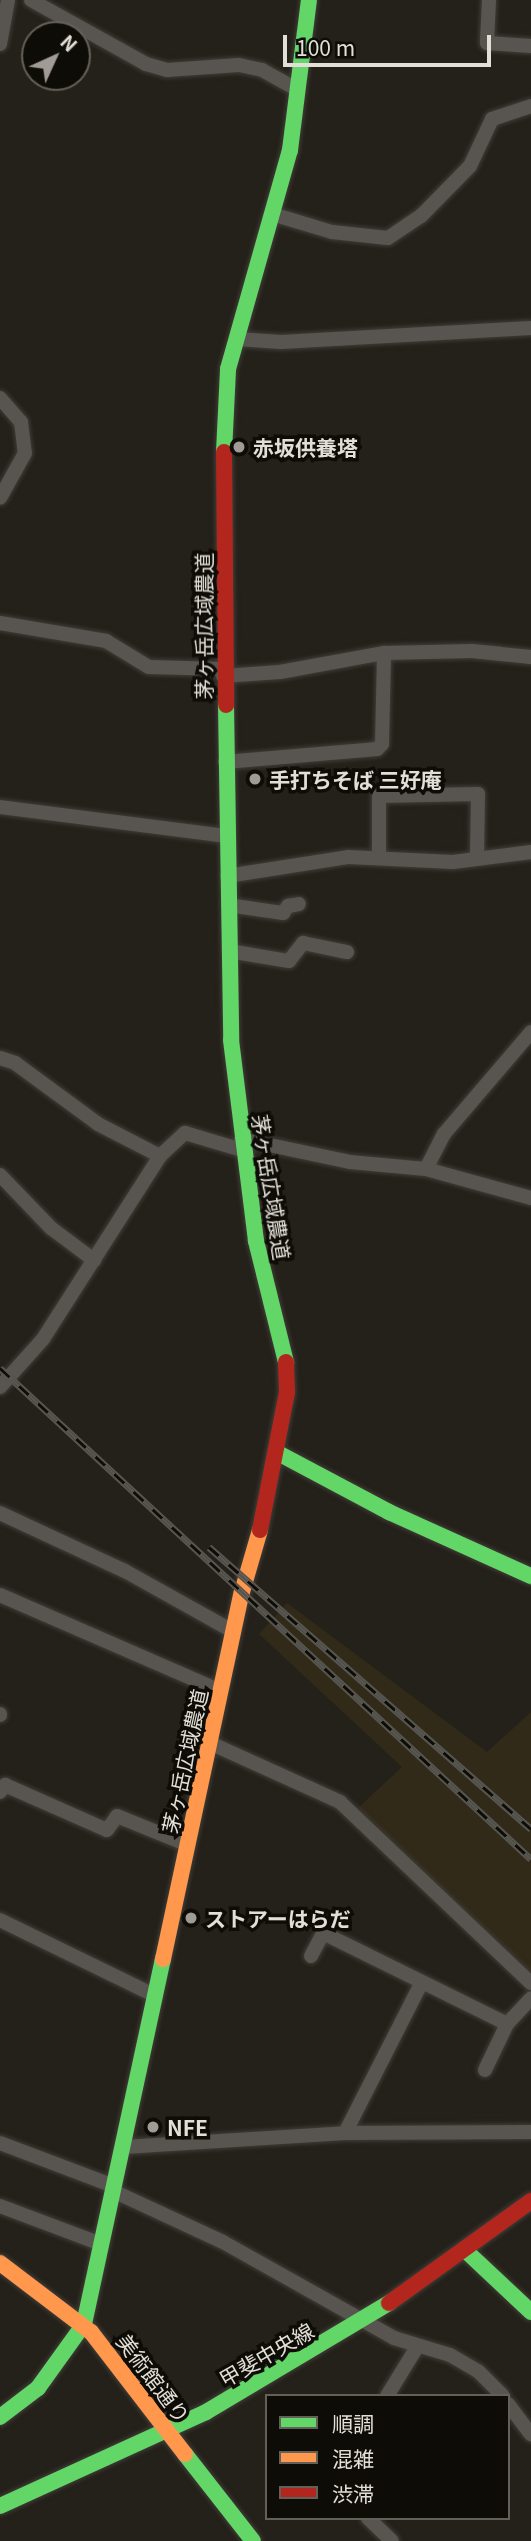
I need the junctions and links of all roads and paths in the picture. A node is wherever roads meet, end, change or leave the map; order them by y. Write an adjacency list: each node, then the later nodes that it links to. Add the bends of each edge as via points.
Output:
1 (8, 0): 5 (street)
2 (30, 0): 7 (street, via 146,64 167,70 239,65 261,70)
3 (309, 0): 7 (main road, 茅ヶ岳広域農道)
4 (489, 0): 6 (street, via 487,43)
5 (0, 44)
6 (531, 46)
7 (298, 90): 9 (main road, 茅ヶ岳広域農道, via 290,150)
8 (531, 106): 9 (street, via 492,119 470,166 421,216 388,238 332,232)
9 (272, 214): 11 (main road, 茅ヶ岳広域農道)
10 (531, 328): 11 (street, via 281,342)
11 (237, 339): 17 (main road, 茅ヶ岳広域農道, via 228,369)
12 (0, 398): 13 (street, via 20,422 24,453)
13 (0, 498)
14 (0, 623): 17 (street, via 106,641 149,667)
15 (384, 653): 16 (street, via 472,651); 17 (street, via 280,672); 18 (street, via 382,744 377,749)
16 (531, 657)
17 (223, 673): 18 (main road, 茅ヶ岳広域農道)
18 (225, 762): 20 (main road, 茅ヶ岳広域農道)
19 (0, 807): 20 (street)
20 (226, 836): 24 (main road, 茅ヶ岳広域農道)
21 (531, 852): 23 (street)
22 (379, 858): 23 (street, via 453,862); 23 (street, via 379,796 478,794); 24 (street, via 348,857)
23 (477, 858)
24 (228, 876): 26 (main road, 茅ヶ岳広域農道)
25 (299, 904): 26 (street, via 288,906 284,913)
26 (228, 905): 27 (main road, 茅ヶ岳広域農道)
27 (229, 951): 28 (street, via 289,961 303,943); 33 (main road, 茅ヶ岳広域農道, via 230,1040)
28 (347, 952)
29 (531, 1018): 31 (street)
30 (531, 1032): 31 (street)
31 (520, 1044): 35 (street, via 444,1135)
32 (0, 1058): 34 (street, via 15,1063 98,1124)
33 (242, 1145): 34 (street, via 185,1133); 35 (street); 40 (main road, 茅ヶ岳広域農道, via 256,1241 285,1346 287,1392)
34 (160, 1156): 38 (street)
35 (426, 1168): 37 (street)
36 (0, 1175): 38 (street, via 51,1228)
37 (531, 1198)
38 (94, 1260): 39 (street, via 43,1339)
39 (0, 1387)
40 (278, 1453): 42 (main road, via 388,1512); 44 (main road, 茅ヶ岳広域農道)
41 (0, 1513): 44 (street, via 146,1582)
42 (531, 1576)
43 (0, 1595): 45 (street)
44 (234, 1632): 45 (main road, 茅ヶ岳広域農道)
45 (221, 1691): 46 (main road, 茅ヶ岳広域農道)
46 (210, 1743): 48 (main road, 茅ヶ岳広域農道); 52 (street, via 340,1802)
47 (0, 1792): 48 (street, via 5,1786 107,1830 117,1816)
48 (188, 1845): 53 (main road, 茅ヶ岳広域農道)
49 (0, 1920): 53 (street)
50 (311, 1956): 51 (street, via 323,1933)
51 (422, 1982): 55 (street); 58 (street)
52 (531, 1983)
53 (154, 1995): 60 (main road, 茅ヶ岳広域農道)
54 (531, 1998): 55 (street)
55 (507, 2024): 56 (street)
56 (485, 2070)
57 (531, 2132): 58 (street)
58 (345, 2133): 60 (street)
59 (0, 2144): 61 (street)
60 (124, 2147): 61 (main road, 茅ヶ岳広域農道)
61 (113, 2189): 64 (main road, 茅ヶ岳広域農道); 68 (street, via 327,2297)
62 (531, 2201): 65 (main road, 甲斐中央線)
63 (0, 2206): 64 (street)
64 (101, 2244): 69 (main road, 茅ヶ岳広域農道)
65 (467, 2251): 67 (main road); 68 (main road, 甲斐中央線)
66 (0, 2263): 69 (main road, 美術館通り)
67 (531, 2312)
68 (363, 2322): 70 (street); 75 (main road, 甲斐中央線, via 271,2377)
69 (84, 2324): 74 (main road, 茅ヶ岳広域農道, via 38,2388); 75 (main road, 美術館通り)
70 (417, 2347): 71 (street); 72 (street, via 450,2356 478,2371)
71 (388, 2394)
72 (501, 2394)
73 (510, 2407): 76 (street)
74 (0, 2417)
75 (167, 2430): 77 (main road, 甲斐中央線); 79 (main road, 美術館通り)
76 (531, 2434)
77 (0, 2506)
78 (370, 2520): 80 (street)
79 (253, 2541)
80 (392, 2541)

